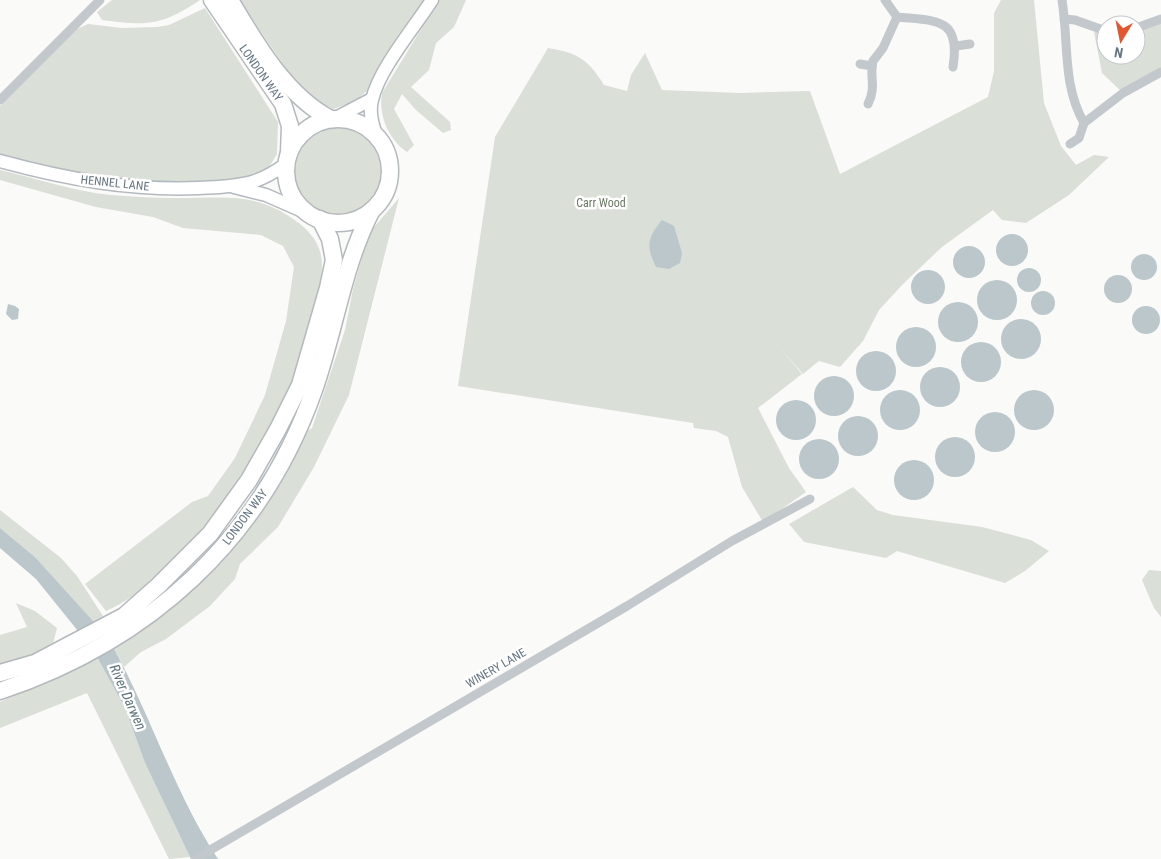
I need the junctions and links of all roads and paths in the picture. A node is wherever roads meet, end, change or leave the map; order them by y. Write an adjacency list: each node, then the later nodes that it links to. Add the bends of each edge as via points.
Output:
1 (100, 0): 19 (street)
2 (212, 0): 25 (highway, LONDON WAY, via 282,104 290,126)
3 (230, 0): 21 (highway, LONDON WAY, via 284,78 312,108)
4 (432, 0): 18 (main road, via 390,63)
5 (885, 0): 7 (street)
6 (1062, 0): 8 (street)
7 (897, 17): 13 (street, via 941,23); 15 (street)
8 (1064, 19): 11 (street); 22 (street, via 1069,86 1074,105)
9 (1161, 19): 10 (street)
10 (1146, 24)
11 (1096, 27)
12 (970, 44): 13 (street)
13 (956, 46): 16 (street)
14 (860, 64): 15 (street)
15 (872, 66): 20 (street, via 874,82)
16 (953, 67)
17 (1161, 72): 22 (street, via 1123,93)
18 (372, 99): 21 (main road); 23 (main road)
19 (0, 100)
20 (868, 104)
21 (333, 119): 23 (highway, via 364,125); 25 (highway, via 304,131)
22 (1084, 123): 24 (street, via 1079,138)
23 (376, 135): 28 (highway, via 384,146 390,173 384,193)
24 (1070, 144)
25 (287, 158): 27 (main road, HENNEL LANE, via 270,176); 29 (highway, via 286,178 290,191 297,203)
26 (0, 161): 27 (main road, HENNEL LANE, via 80,180 124,186)
27 (232, 187): 29 (main road, HENNEL LANE, via 266,195)
28 (372, 210): 29 (highway, via 347,222); 31 (highway, LONDON WAY, via 355,248 332,335 298,432 259,502 212,559 171,600)
29 (314, 216): 31 (highway, LONDON WAY, via 330,239 334,260 300,385 249,480 210,534)
30 (810, 499): 35 (street, WINERY LANE, via 732,541)
31 (127, 622): 32 (highway, LONDON WAY)
32 (38, 670): 33 (highway, LONDON WAY); 34 (highway, LONDON WAY)
33 (0, 673)
34 (0, 691)
35 (195, 859)

